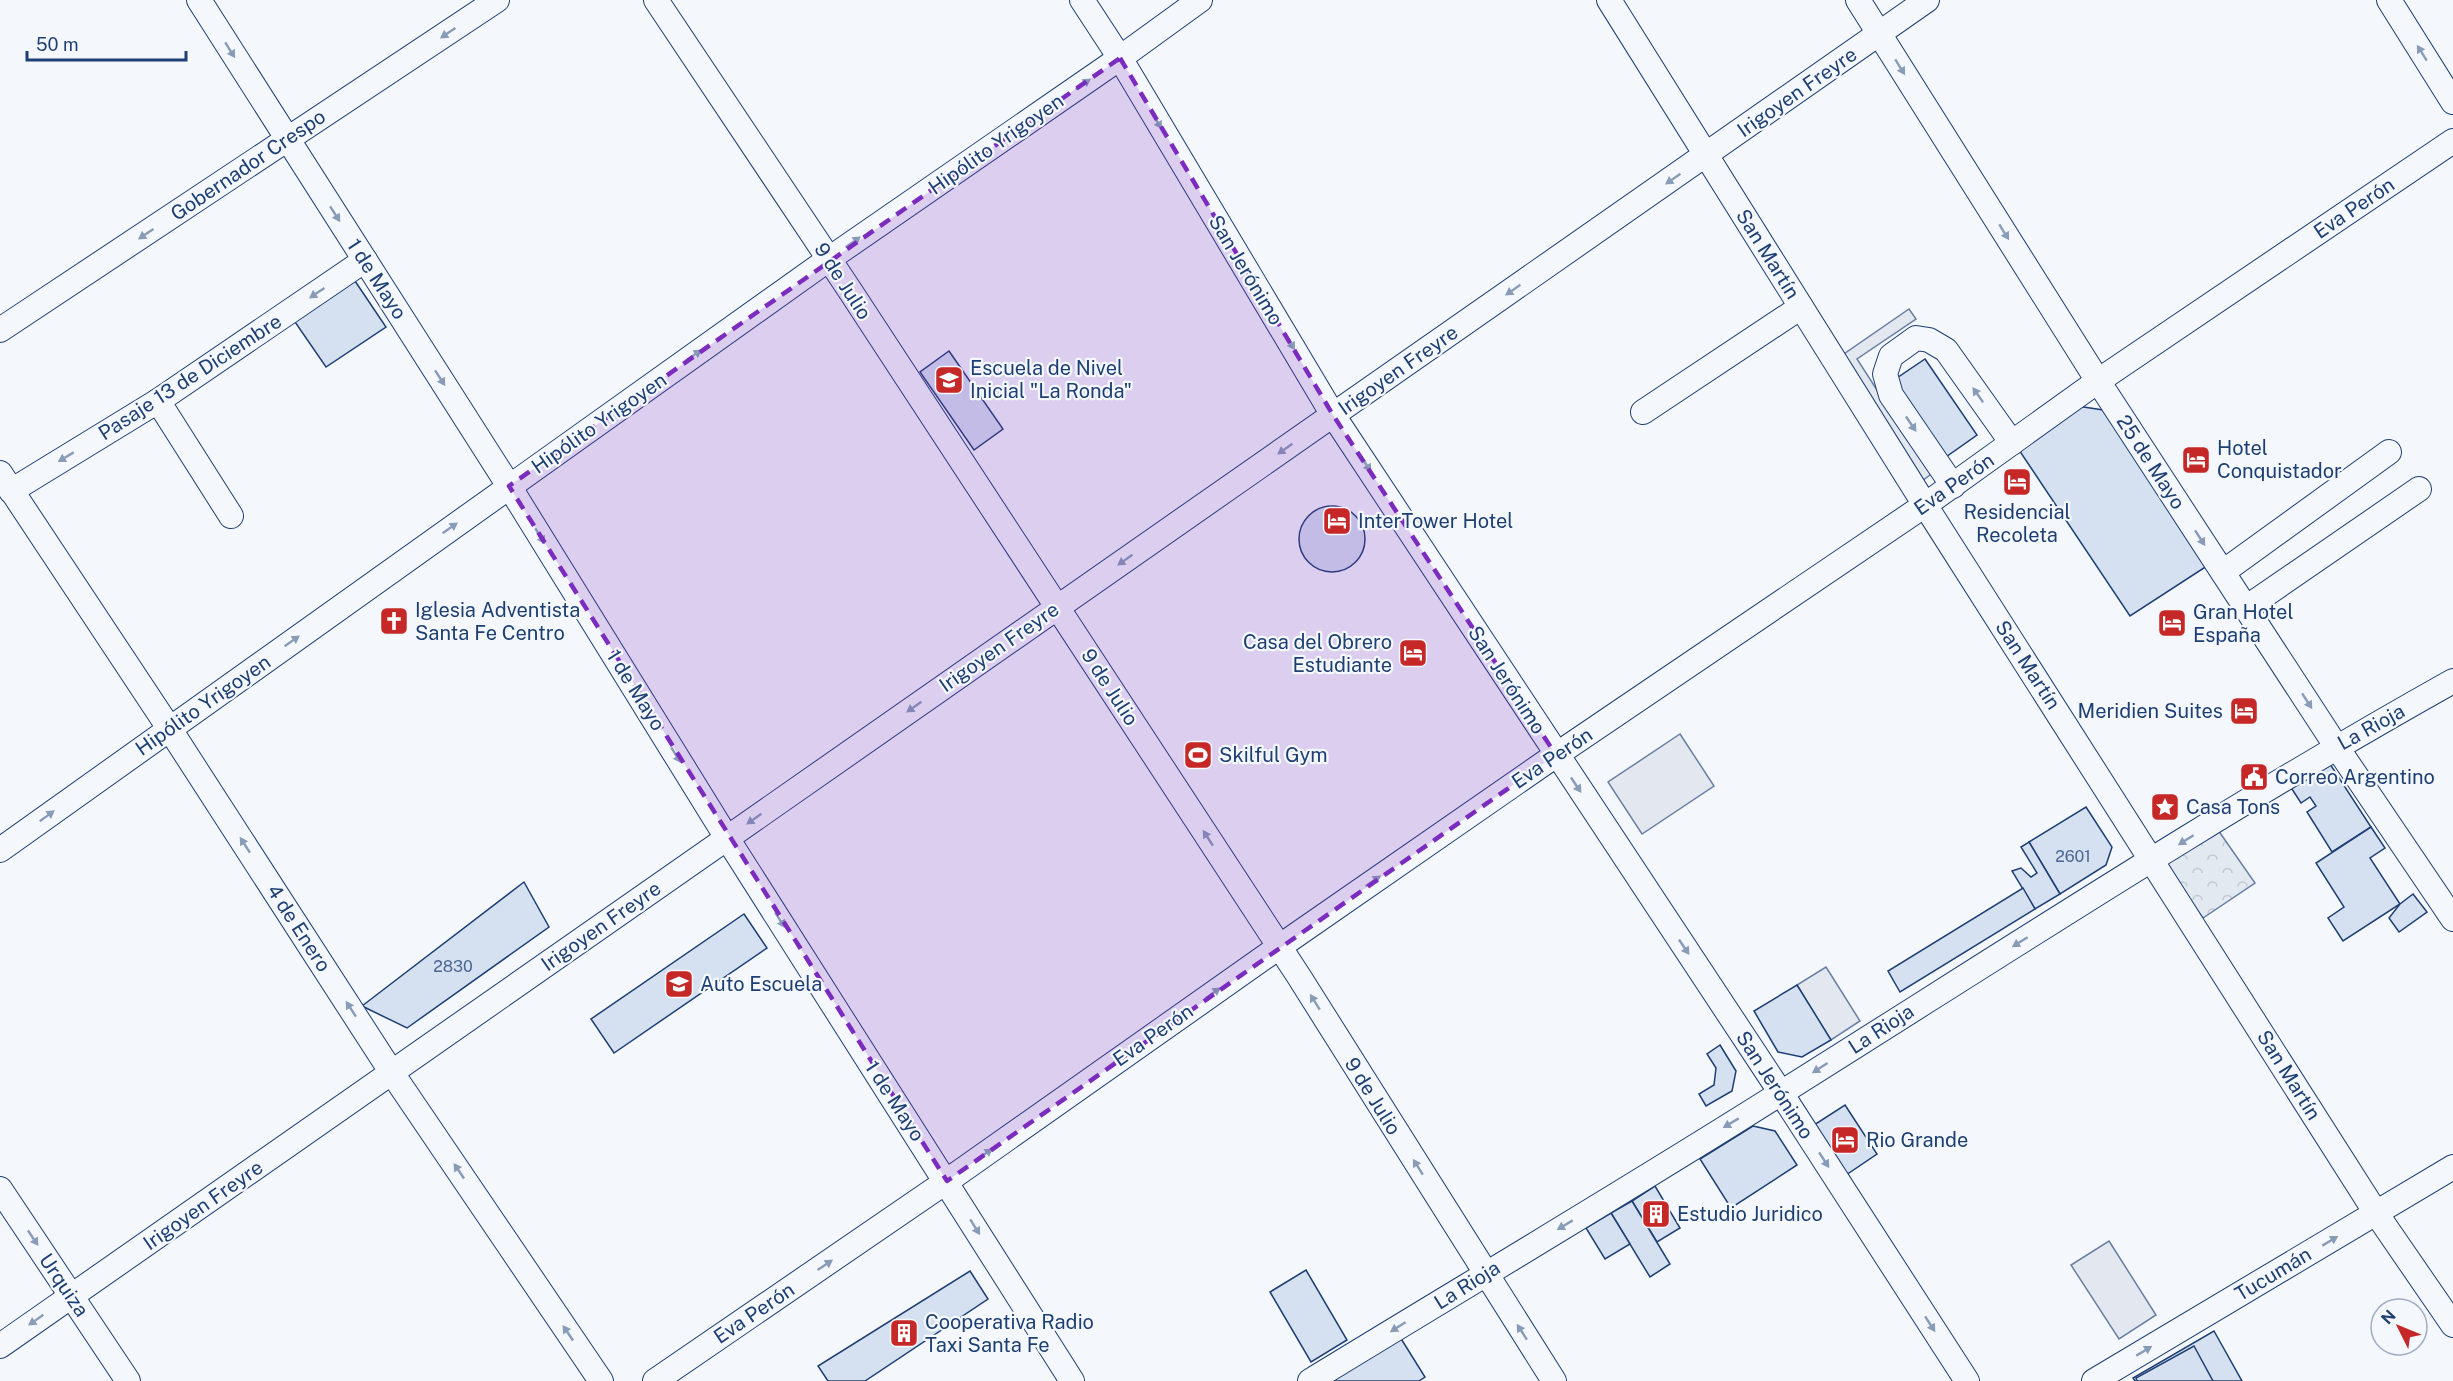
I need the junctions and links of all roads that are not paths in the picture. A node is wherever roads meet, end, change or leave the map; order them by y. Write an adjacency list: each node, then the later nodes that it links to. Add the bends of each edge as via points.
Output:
1 (199, 0): 13 (street, 1 de Mayo, one-way to 13)
2 (496, 0): 13 (street, Gobernador Crespo, one-way to 13)
3 (656, 0): 16 (street, 9 de Julio)
4 (1082, 0): 11 (street, San Jerónimo)
5 (1200, 0): 11 (street, Hipólito Yrigoyen)
6 (1610, 0): 15 (street, San Martín)
7 (1858, 0): 10 (street, 25 de Mayo)
8 (1927, 0): 10 (street, Irigoyen Freyre)
9 (2390, 0): 12 (street, one-way to 9)
10 (1879, 33): 15 (street, Irigoyen Freyre); 20 (street, 25 de Mayo, one-way to 20)
11 (1120, 58): 16 (street, Hipólito Yrigoyen, one-way to 11); 23 (street, San Jerónimo, one-way to 23)
12 (2453, 102)
13 (287, 140): 17 (street, 1 de Mayo, one-way to 17); 19 (street, Gobernador Crespo, one-way to 19)
14 (2453, 141): 20 (street, Eva Perón)
15 (1706, 156): 18 (street, San Martín); 23 (street, Irigoyen Freyre, one-way to 23)
16 (829, 259): 27 (street, Hipólito Yrigoyen, one-way to 16); 33 (street, 9 de Julio)
17 (365, 260): 21 (street, Pasaje 13 de Diciembre, one-way to 21); 27 (street, 1 de Mayo, one-way to 27)
18 (1801, 307): 22 (street); 30 (street, San Martín)
19 (0, 330)
20 (2098, 381): 24 (street, Eva Perón); 32 (street, 25 de Mayo, one-way to 32)
21 (158, 401): 26 (street, Pasaje 13 de Diciembre, one-way to 26); 31 (street)
22 (1643, 412)
23 (1333, 415): 33 (street, Irigoyen Freyre, one-way to 33); 38 (street, San Jerónimo, one-way to 38)
24 (2012, 443): 28 (street, Eva Perón); 28 (street, one-way to 28, via 1946,350 1917,338 1891,356 1885,374 1891,395)
25 (2389, 452): 32 (street)
26 (6, 482): 36 (street, 4 de Enero)
27 (510, 486): 36 (street, Hipólito Yrigoyen, one-way to 27); 39 (street, 1 de Mayo, one-way to 39)
28 (1953, 486): 30 (street, Eva Perón)
29 (2419, 489): 34 (street)
30 (1925, 505): 38 (street, Eva Perón); 41 (street, San Martín)
31 (231, 516)
32 (2223, 572): 34 (street, 25 de Mayo)
33 (1058, 607): 39 (street, Irigoyen Freyre, one-way to 39); 43 (street, 9 de Julio, one-way to 33)
34 (2246, 608): 37 (street, 25 de Mayo, one-way to 37)
35 (2453, 681): 37 (street, La Rioja)
36 (169, 728): 40 (street, Hipólito Yrigoyen, one-way to 36); 44 (street, 4 de Enero, one-way to 36)
37 (2336, 746): 41 (street, La Rioja, one-way to 41); 42 (street, 25 de Mayo)
38 (1556, 754): 43 (street, Eva Perón, one-way to 38); 45 (street, San Jerónimo, one-way to 45)
39 (727, 838): 44 (street, Irigoyen Freyre); 47 (street, 1 de Mayo, one-way to 47)
40 (0, 850)
41 (2152, 861): 45 (street, La Rioja, one-way to 45); 49 (street, San Martín)
42 (2453, 919)
43 (1279, 947): 47 (street, Eva Perón, one-way to 43); 50 (street, 9 de Julio, one-way to 43)
44 (392, 1073): 51 (street, Irigoyen Freyre); 55 (street, 4 de Enero, one-way to 44)
45 (1781, 1093): 50 (street, La Rioja, one-way to 50); 60 (street, San Jerónimo, one-way to 60)
46 (2453, 1167): 49 (street, Tucumán)
47 (947, 1181): 56 (street, Eva Perón, one-way to 47); 57 (street, 1 de Mayo, one-way to 57)
48 (0, 1189): 51 (street, Urquiza, one-way to 51)
49 (2376, 1213): 52 (street, San Martín); 61 (street, Tucumán, one-way to 49)
50 (1485, 1274): 58 (street, La Rioja, one-way to 58); 59 (street, 9 de Julio, one-way to 50)
51 (72, 1295): 53 (street, Irigoyen Freyre, one-way to 53); 54 (street, Urquiza)
52 (2453, 1325)
53 (0, 1346)
54 (128, 1381)
55 (601, 1381)
56 (655, 1381)
57 (1072, 1381)
58 (1310, 1381)
59 (1554, 1381)
60 (1967, 1381)
61 (2094, 1381)

